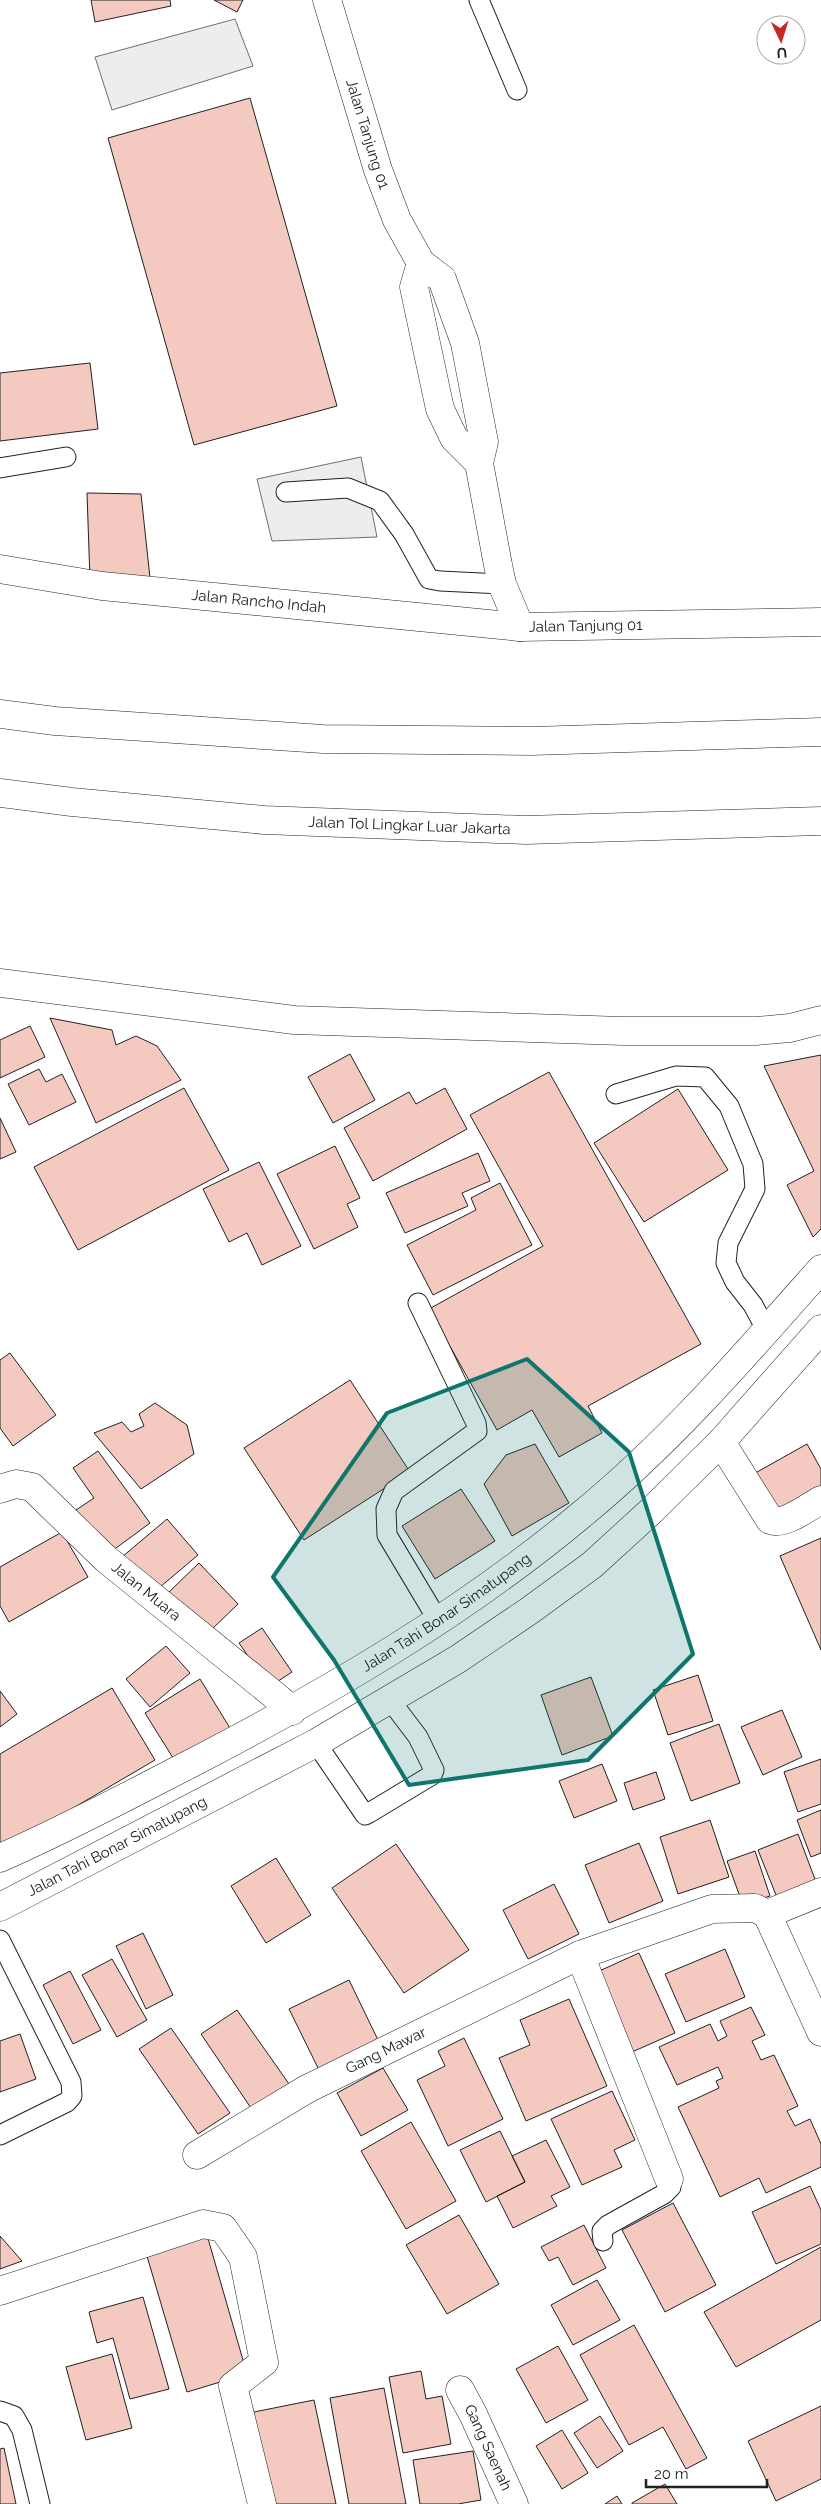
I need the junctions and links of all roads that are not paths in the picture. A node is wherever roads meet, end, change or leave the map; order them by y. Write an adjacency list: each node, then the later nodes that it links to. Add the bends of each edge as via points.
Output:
1 (327, 0): 4 (main road, Jalan Tanjung 01, via 378,170 397,220)
2 (480, 0): 3 (lane)
3 (517, 90)
4 (421, 263): 6 (main road, Jalan Tanjung 01, via 442,279 464,343 484,442); 6 (main road, via 414,287 440,409 454,438)
5 (66, 457): 7 (lane)
6 (479, 463): 10 (main road, Jalan Tanjung 01)
7 (0, 468)
8 (286, 492): 10 (lane, via 348,488 380,501 404,534 429,579)
9 (0, 569): 12 (main road, Jalan Rancho Indah, via 102,586)
10 (502, 584): 12 (main road, Jalan Tanjung 01)
11 (821, 622): 12 (main road, Jalan Tanjung 01)
12 (520, 627)
13 (0, 714): 14 (main road, via 55,721 323,739 532,740)
14 (821, 732)
15 (0, 793): 16 (main road, Jalan Tol Lingkar Luar Jakarta, via 264,820 526,830)
16 (821, 821)
17 (0, 983): 18 (main road, via 294,1020 756,1031 790,1028)
18 (821, 1020)
19 (616, 1094): 23 (lane, via 676,1076 705,1077 729,1106 754,1164 755,1189 728,1243 726,1263)
20 (821, 1270): 23 (main road, Jalan Tahi Bonar Simatupang)
21 (418, 1303): 27 (lane, via 477,1427 474,1434 394,1491 386,1509 388,1535)
22 (821, 1329): 24 (main road, Jalan Tahi Bonar Simatupang)
23 (767, 1330): 27 (main road, Jalan Tahi Bonar Simatupang, via 686,1419 583,1514 506,1576)
24 (721, 1442): 26 (main road, via 770,1520 782,1521); 28 (main road, Jalan Tahi Bonar Simatupang, via 592,1566 458,1659)
25 (0, 1489): 29 (main road, Jalan Muara, via 16,1484 32,1487 106,1559)
26 (821, 1500)
27 (439, 1622): 29 (main road, Jalan Tahi Bonar Simatupang)
28 (390, 1700): 30 (main road, Jalan Tahi Bonar Simatupang); 30 (lane, via 418,1737 434,1770 369,1813 365,1815 362,1812)
29 (292, 1711): 31 (main road, Jalan Tahi Bonar Simatupang)
30 (316, 1743): 33 (main road, Jalan Tahi Bonar Simatupang)
31 (0, 1858)
32 (821, 1892): 34 (main road)
33 (0, 1907)
34 (767, 1914): 36 (main road, Gang Mawar, via 754,1908 712,1909); 37 (main road)
35 (0, 1940): 38 (lane, via 71,2082 72,2096 67,2102)
36 (580, 1955): 39 (main road, Gang Mawar, via 307,2088); 40 (main road)
37 (821, 2032)
38 (0, 2135)
39 (196, 2155)
40 (669, 2179): 41 (lane, via 671,2187 664,2194 608,2224 602,2231)
41 (603, 2241)
42 (0, 2291): 46 (main road, via 194,2226 203,2224 223,2228 243,2257 264,2362 234,2386)
43 (460, 2390): 47 (main road, Gang Saenah)
44 (0, 2411): 45 (lane, via 14,2416 22,2430)
45 (40, 2504)
46 (262, 2504)
47 (514, 2504)

